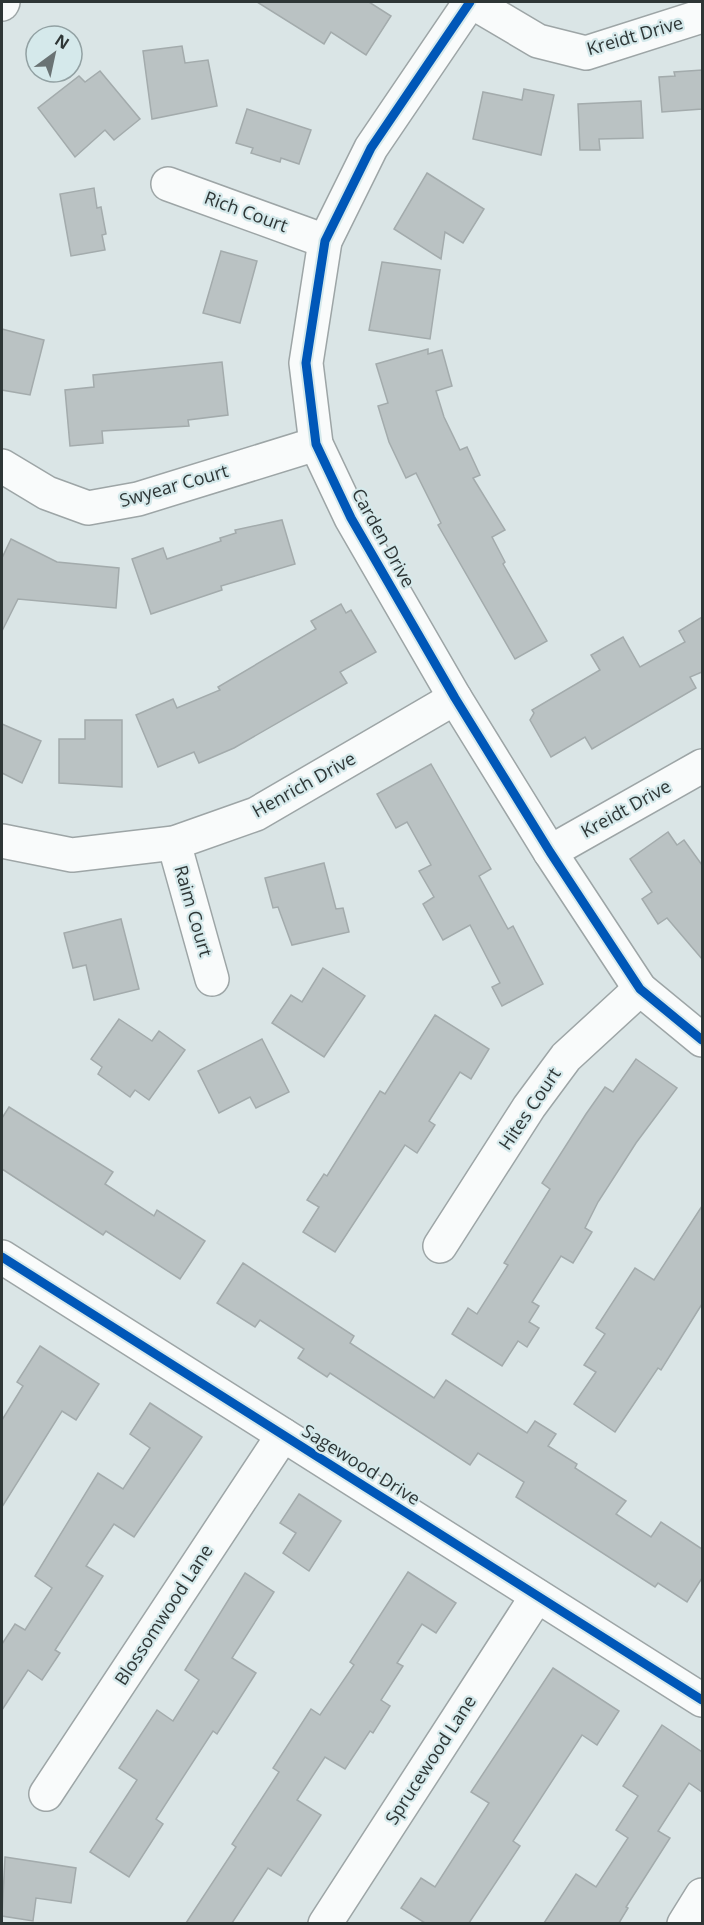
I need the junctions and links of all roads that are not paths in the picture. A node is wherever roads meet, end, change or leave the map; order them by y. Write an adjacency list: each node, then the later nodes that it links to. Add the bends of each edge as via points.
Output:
1 (471, 2): 2 (street, Kreidt Drive, via 538,41 586,53); 4 (street, Carden Drive, via 370,148)
2 (702, 16)
3 (168, 184): 4 (street, Rich Court)
4 (325, 241): 5 (street, Carden Drive, via 306,363)
5 (316, 444): 6 (street, Swyear Court, via 138,499 88,508 47,494); 7 (street, Carden Drive, via 351,518)
6 (2, 466)
7 (455, 698): 10 (street, Henrich Drive, via 256,814); 11 (street, Carden Drive)
8 (702, 766): 11 (street, Kreidt Drive)
9 (2, 841): 10 (street, Henrich Drive, via 72,855)
10 (174, 843): 12 (street, Raim Court)
11 (550, 852): 13 (street, Carden Drive)
12 (212, 979)
13 (640, 989): 14 (street, Carden Drive); 15 (street, Hites Court, via 566,1057)
14 (702, 1040)
15 (440, 1246)
16 (6, 1270): 17 (street, Sagewood Drive)
17 (283, 1435): 18 (street, Sagewood Drive); 20 (street, Blossomwood Lane)
18 (537, 1596): 19 (street, Sagewood Drive); 22 (street, Sprucewood Lane)
19 (702, 1700)
20 (46, 1794)
21 (702, 1895): 23 (street)
22 (325, 1923)
23 (684, 1923)

